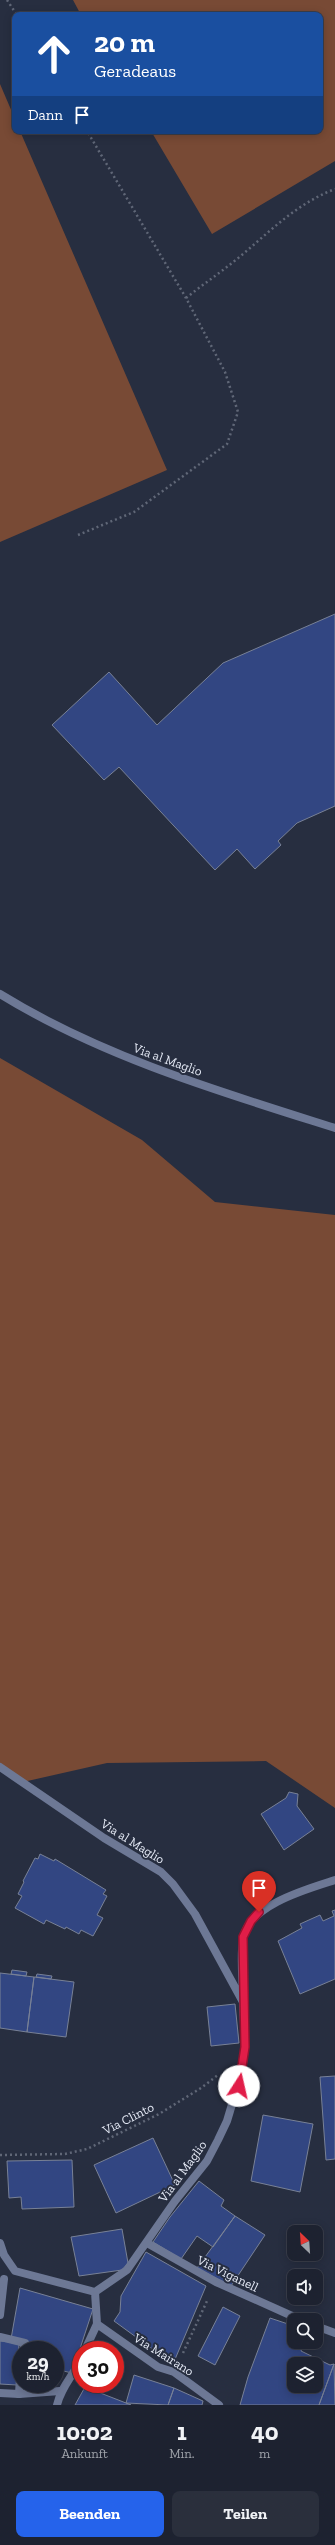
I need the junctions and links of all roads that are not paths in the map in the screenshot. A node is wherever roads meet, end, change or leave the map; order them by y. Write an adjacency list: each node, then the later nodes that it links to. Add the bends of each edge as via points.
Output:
1 (0, 994): 2 (street, Via al Maglio, via 36,1016 112,1051 229,1094)
2 (335, 1128)
3 (0, 1767): 5 (street, Via al Maglio, via 104,1838 161,1872 195,1914)
4 (335, 1880): 5 (street, via 268,1906 251,1921 243,1937)
5 (243, 2002): 7 (street, Via al Maglio, via 245,2047 239,2086 218,2140 207,2162 175,2201)
6 (0, 2243): 8 (street)
7 (146, 2243): 10 (street, Via al Maglio, via 127,2270); 12 (street, Via Viganell, via 216,2282)
8 (13, 2270): 9 (street); 10 (street)
9 (2, 2279): 11 (street)
10 (94, 2292): 13 (street)
11 (0, 2314)
12 (287, 2314)
13 (97, 2324): 18 (street); 26 (street, Via Mairano, via 158,2367 174,2372)
14 (323, 2329): 15 (street)
15 (335, 2333)
16 (0, 2337): 17 (street)
17 (14, 2341)
18 (89, 2341)
19 (72, 2378): 20 (street)
20 (64, 2387)
21 (0, 2393): 24 (street)
22 (33, 2393): 24 (street)
23 (60, 2393): 25 (street)
24 (19, 2394)
25 (57, 2405)
26 (219, 2405)

